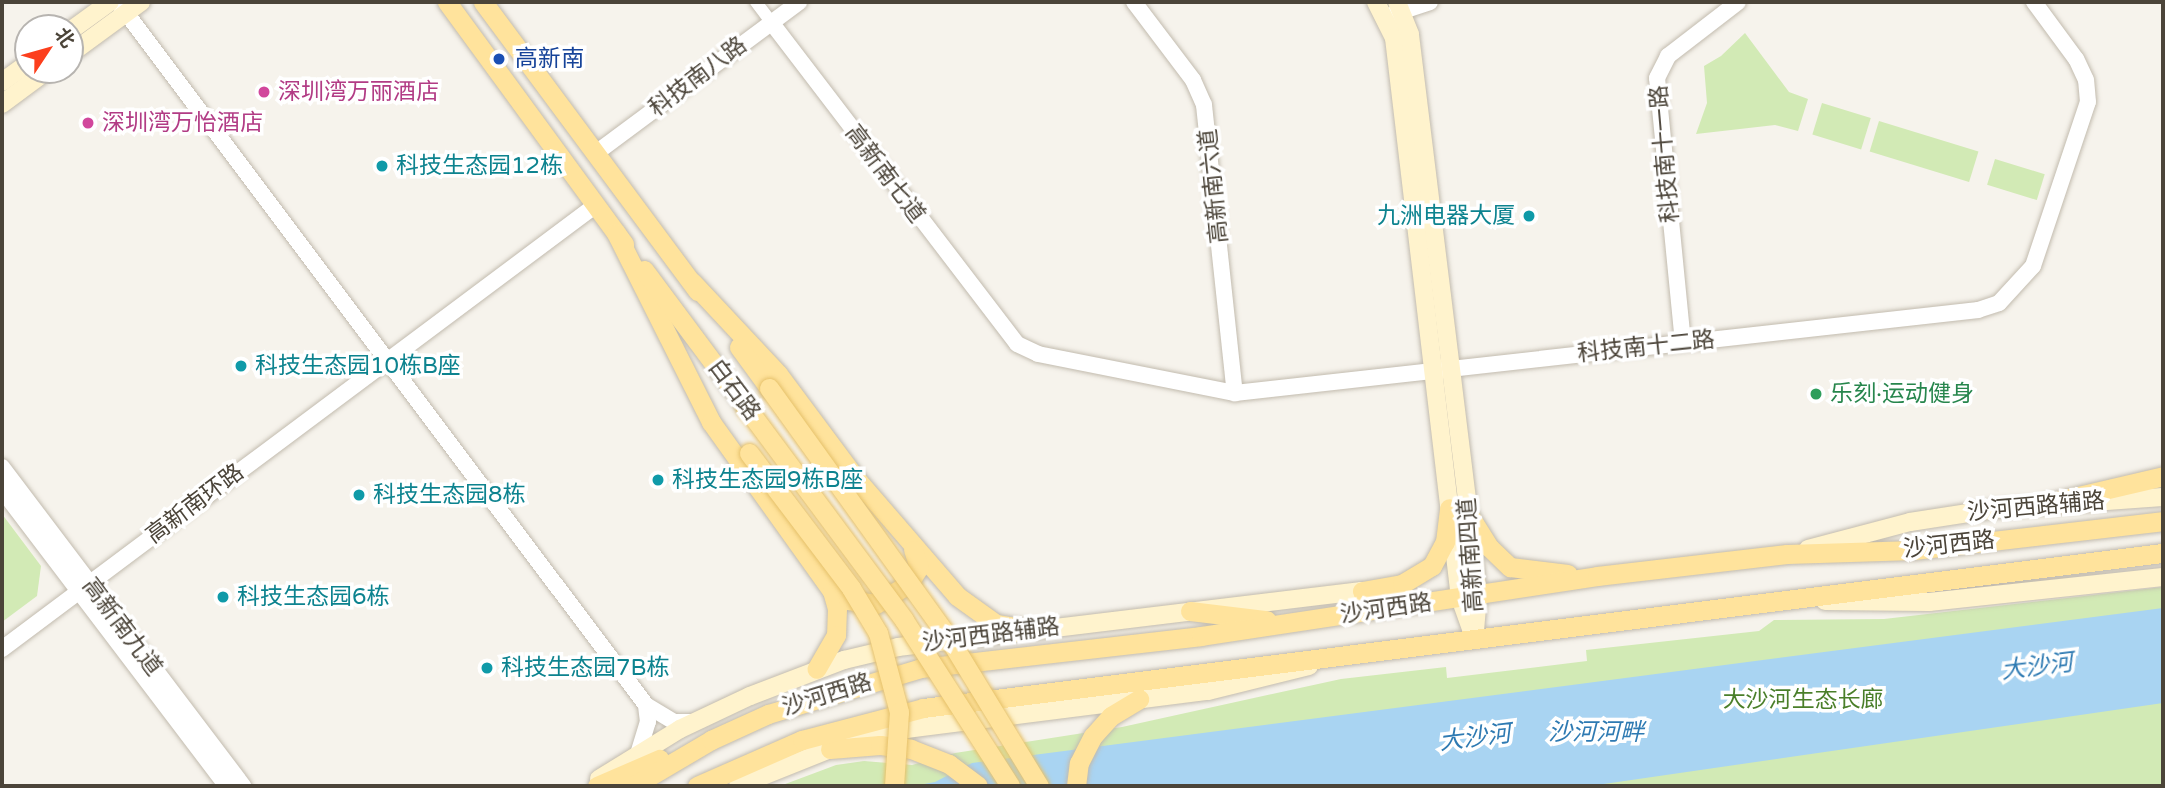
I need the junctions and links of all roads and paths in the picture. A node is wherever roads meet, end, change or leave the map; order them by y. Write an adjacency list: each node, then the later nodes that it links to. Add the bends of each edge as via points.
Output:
1 (110, 2): 12 (main road)
2 (447, 2): 18 (main road, 白石路)
3 (483, 2): 17 (main road, 白石路)
4 (756, 2): 13 (street, 高新南七道)
5 (799, 2): 13 (street, 科技南八路)
6 (1134, 2): 26 (street, 高新南六道, via 1193,80 1204,105)
7 (1430, 2): 11 (street)
8 (1738, 2): 21 (street, 科技南十一路, via 1668,56 1657,78)
9 (2034, 2): 21 (street, 科技南十二路, via 2070,48 2088,91 2084,126 2039,252 2008,297 1978,310)
10 (128, 5): 14 (main road); 24 (street)
11 (1392, 7): 25 (main road, 高新南四道)
12 (84, 21)
13 (771, 22): 17 (street, 科技南八路); 22 (street, 高新南七道)
14 (84, 42)
15 (29, 84): 16 (main road)
16 (2, 104)
17 (596, 153): 20 (main road, 白石路)
18 (597, 205): 19 (main road, 白石路); 24 (street, 高新南环路)
19 (616, 233): 23 (main road); 68 (main road, 白石路, bridge, via 904,620)
20 (692, 282): 35 (main road, via 778,374); 69 (main road, 白石路, bridge, via 948,637)
21 (1683, 343): 25 (street, 科技南十二路)
22 (1017, 344): 26 (street, 科技南十二路, via 1038,354)
23 (678, 359): 40 (main road, via 723,441); 66 (main road, bridge, via 851,588 877,633 899,712)
24 (388, 360): 41 (street, 高新南环路); 54 (street)
25 (1443, 370): 26 (street, 科技南十二路); 32 (main road, 高新南四道); 33 (main road, 高新南四道)
26 (1235, 393)
27 (2, 467): 41 (street, 高新南九道)
28 (2163, 476): 31 (main road)
29 (2, 491): 41 (street, 高新南九道)
30 (2163, 497): 31 (main road, 沙河西路辅路)
31 (2044, 504): 37 (main road, 沙河西路辅路, via 1910,522)
32 (1450, 508): 42 (main road, via 1445,542 1432,566 1402,584); 43 (main road, 高新南四道)
33 (1469, 515): 38 (main road, via 1489,547 1510,567); 43 (main road, 高新南四道)
34 (2163, 521): 37 (main road, 沙河西路, via 1914,550)
35 (906, 540): 40 (main road, via 918,560 917,575 884,600 868,605 850,602); 48 (main road, via 977,613 1006,627)
36 (2163, 552): 44 (main road, 沙河西路)
37 (1787, 554): 38 (main road, 沙河西路)
38 (1597, 576): 43 (main road, 沙河西路)
39 (2163, 577): 44 (main road, via 1903,604)
40 (827, 582): 52 (main road, via 835,599 837,627 830,652)
41 (84, 588): 50 (street, 高新南环路); 59 (street, 高新南九道); 60 (street, 高新南九道)
42 (1362, 591): 45 (main road, 沙河西路辅路, via 1393,593); 46 (main road, 沙河西路辅路)
43 (1469, 597): 45 (main road, 沙河西路); 49 (main road, 高新南四道)
44 (1790, 599): 49 (main road, 沙河西路)
45 (1422, 603): 47 (main road, 沙河西路)
46 (1190, 611): 47 (main road); 48 (main road, 沙河西路辅路)
47 (1295, 622): 56 (main road, 沙河西路, via 921,668 826,693)
48 (1034, 630): 52 (main road, 沙河西路辅路, via 908,645)
49 (1474, 637): 51 (main road, 沙河西路)
50 (2, 649)
51 (1360, 651): 53 (main road, via 1234,686); 64 (main road, 沙河西路, via 923,708 793,744)
52 (816, 669): 55 (main road, 沙河西路辅路)
53 (1139, 699): 57 (main road, via 929,725); 70 (main road, via 1111,716 1087,744)
54 (646, 705): 55 (street, via 674,722); 58 (street, via 648,722)
55 (693, 722): 58 (main road, 沙河西路辅路)
56 (738, 727): 62 (main road); 63 (main road, 沙河西路)
57 (830, 749): 65 (main road); 67 (main road, via 880,745 918,751 955,768)
58 (638, 754): 61 (main road, 沙河西路辅路)
59 (227, 786)
60 (243, 786)
61 (588, 786)
62 (597, 786)
63 (632, 786)
64 (696, 786)
65 (738, 786)
66 (894, 786)
67 (978, 786)
68 (1010, 786)
69 (1039, 786)
70 (1076, 786)

